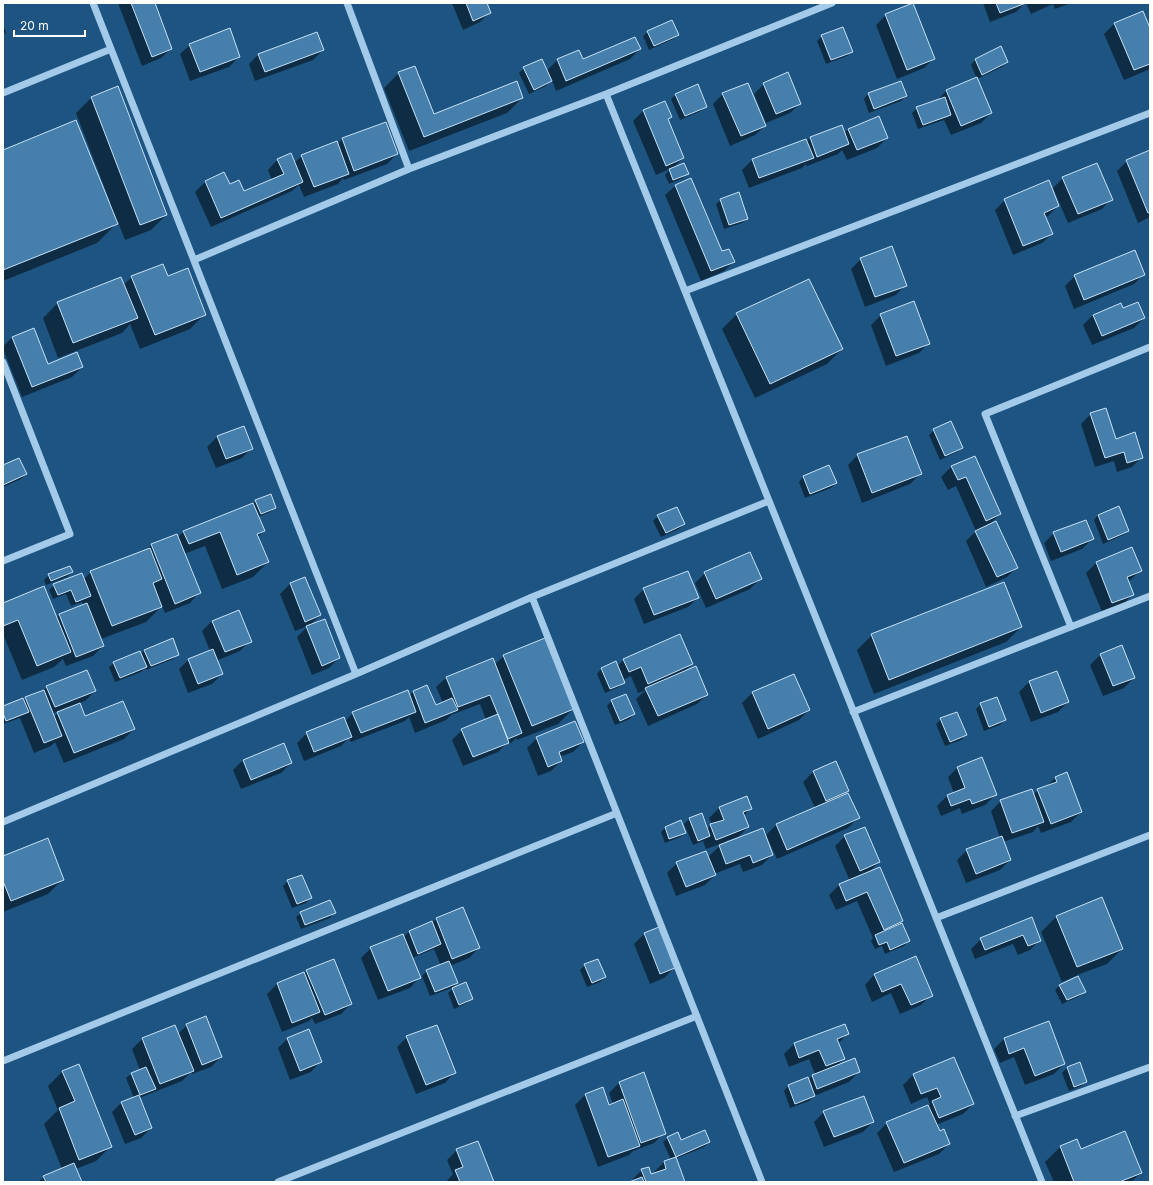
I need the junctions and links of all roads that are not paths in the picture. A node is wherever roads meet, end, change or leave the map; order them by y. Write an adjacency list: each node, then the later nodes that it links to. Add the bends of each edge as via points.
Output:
1 (93, 3): 4 (street)
2 (347, 3): 8 (street)
3 (832, 3): 6 (street)
4 (111, 49): 5 (street); 9 (street)
5 (3, 93)
6 (606, 94): 8 (street); 10 (street)
7 (1150, 113): 10 (street)
8 (409, 169): 9 (street)
9 (194, 260): 18 (street)
10 (685, 291): 13 (street)
11 (1150, 347): 17 (street, via 986,414)
12 (3, 362): 14 (street, via 70,534)
13 (769, 501): 16 (street); 19 (street)
14 (3, 562)
15 (1150, 596): 17 (street)
16 (532, 597): 18 (street); 20 (street)
17 (1071, 627): 19 (street)
18 (356, 674): 21 (street)
19 (853, 712): 23 (street)
20 (617, 813): 24 (street); 25 (street)
21 (3, 822)
22 (1150, 835): 23 (street)
23 (936, 918): 27 (street)
24 (697, 1016): 28 (street); 29 (street)
25 (3, 1061)
26 (1150, 1066): 27 (street)
27 (1015, 1116): 30 (street)
28 (278, 1182)
29 (762, 1182)
30 (1042, 1182)

